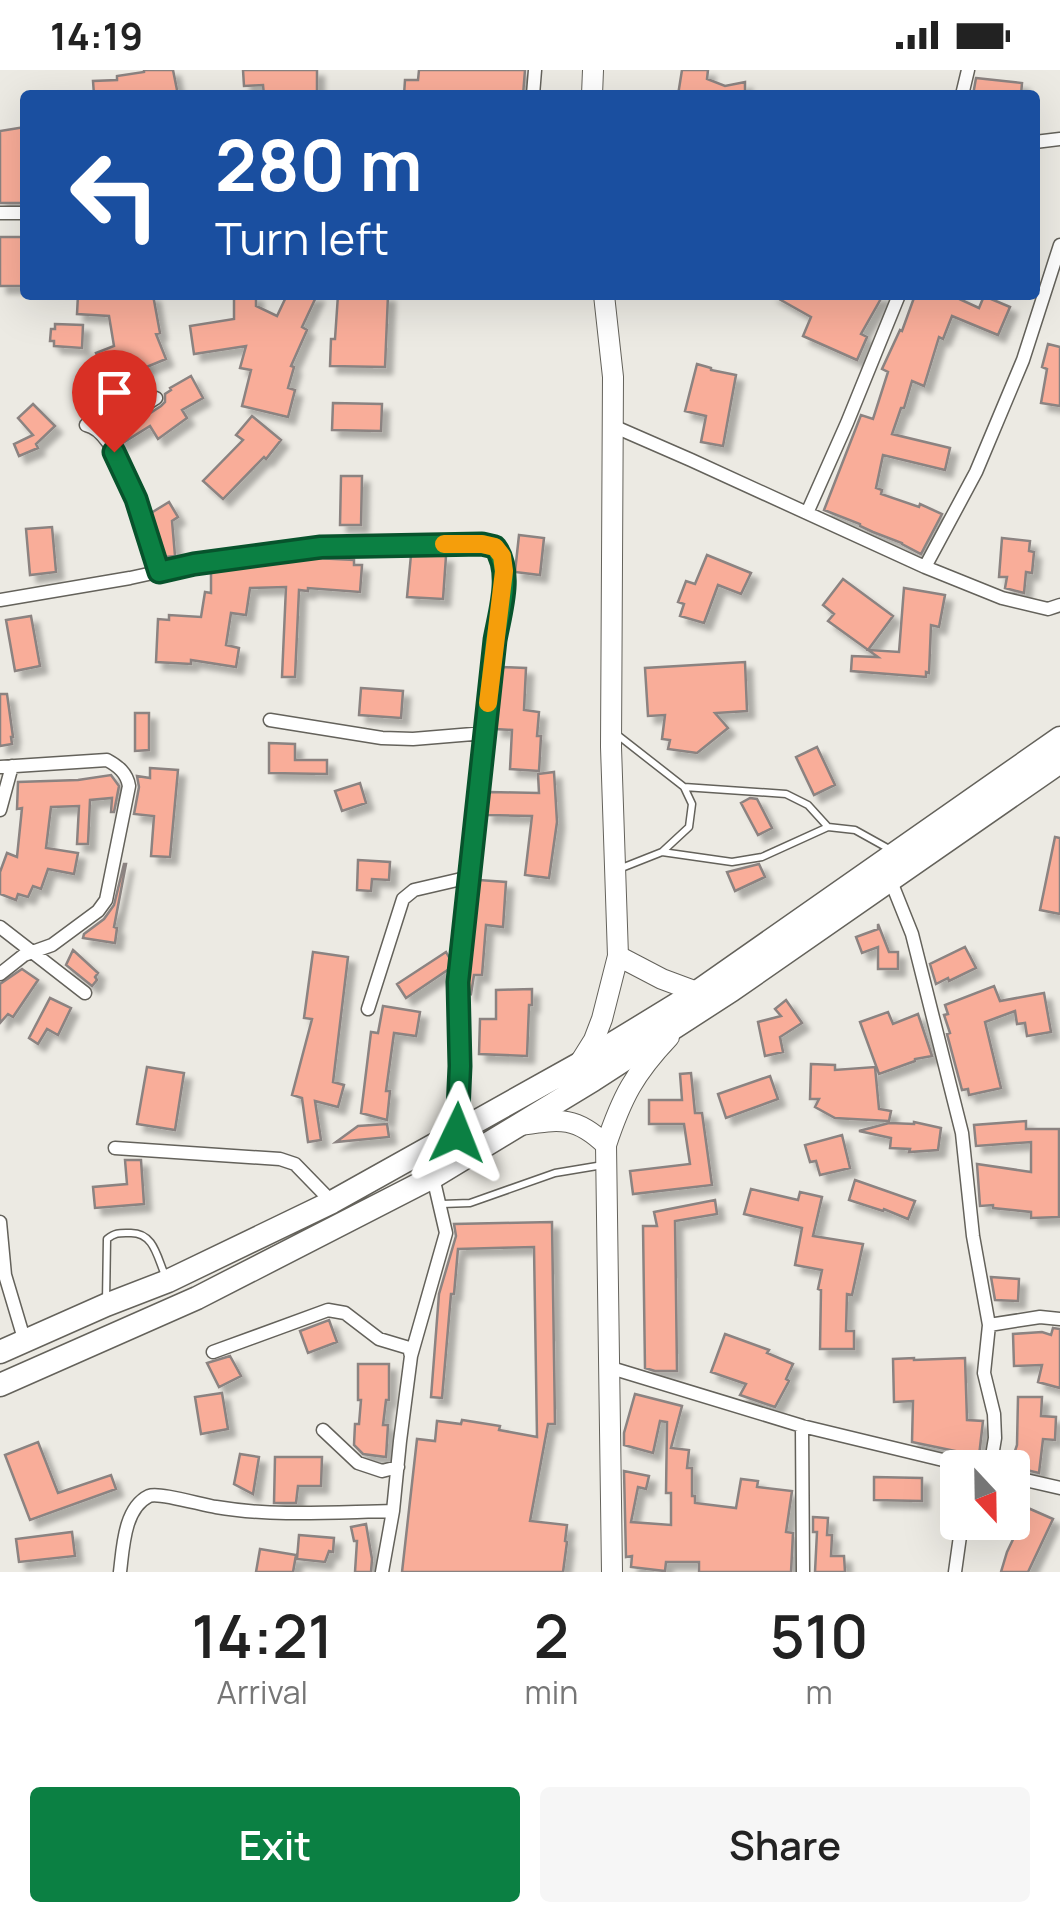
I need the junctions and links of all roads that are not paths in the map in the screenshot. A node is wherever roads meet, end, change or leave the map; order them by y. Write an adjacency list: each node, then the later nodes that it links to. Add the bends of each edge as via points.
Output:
1 (1060, 245): 9 (street, via 1010,392)
2 (605, 300): 6 (main road)
3 (897, 300): 8 (street)
4 (156, 398): 7 (street)
5 (86, 425): 7 (street)
6 (612, 426): 8 (street); 14 (main road)
7 (101, 433): 10 (street, via 136,499)
8 (807, 513): 9 (street)
9 (925, 567): 12 (street, via 1002,598 1048,609)
10 (159, 572): 11 (street); 15 (street, via 321,547 495,547 504,582)
11 (0, 600)
12 (1060, 605)
13 (270, 720): 15 (street, via 382,738)
14 (610, 729): 19 (lane); 24 (main road)
15 (485, 733): 25 (street)
16 (1060, 738): 23 (highway)
17 (1060, 762): 26 (highway)
18 (6, 767): 20 (street); 28 (street, via 107,760 128,778 106,900 52,945)
19 (684, 787): 21 (lane, via 786,794 808,804); 22 (lane, via 692,804 690,826)
20 (0, 810)
21 (828, 827): 22 (lane, via 762,857 732,862); 23 (lane, via 855,830)
22 (662, 852): 24 (lane)
23 (896, 854): 31 (highway)
24 (615, 870): 29 (main road)
25 (470, 877): 33 (street, via 414,890 404,899); 37 (street, via 458,982)
26 (890, 879): 34 (highway); 47 (street, via 912,934 962,1133)
27 (0, 926): 28 (street)
28 (31, 951): 30 (street); 32 (street)
29 (618, 956): 31 (main road); 35 (main road, via 602,1019)
30 (0, 974)
31 (697, 992): 35 (highway)
32 (85, 993)
33 (368, 1009)
34 (680, 1024): 36 (highway); 39 (main road, via 629,1085)
35 (579, 1064): 37 (highway)
36 (519, 1125): 39 (main road, via 576,1123 590,1130); 40 (highway)
37 (457, 1133): 41 (highway)
38 (114, 1148): 41 (street, via 280,1159 295,1164)
39 (606, 1155): 42 (lane, via 470,1202); 52 (main road)
40 (433, 1177): 42 (street); 53 (highway, via 198,1298)
41 (332, 1202): 44 (highway)
42 (440, 1204): 51 (street, via 446,1233)
43 (0, 1222): 48 (street, via 4,1275)
44 (168, 1281): 45 (highway); 45 (lane, via 148,1238 114,1234 107,1239)
45 (106, 1305): 48 (highway)
46 (1060, 1319): 47 (street)
47 (989, 1325): 56 (street, via 984,1373 994,1414)
48 (25, 1342): 49 (highway)
49 (0, 1352)
50 (213, 1352): 51 (street, via 328,1310 409,1348)
51 (411, 1356): 58 (street)
52 (608, 1367): 54 (street); 65 (main road)
53 (0, 1386)
54 (802, 1426): 57 (street); 66 (street)
55 (323, 1430): 58 (street, via 358,1463 382,1471)
56 (992, 1450)
57 (940, 1459)
58 (398, 1467): 61 (street)
59 (1030, 1481): 60 (street)
60 (1060, 1488)
61 (393, 1511): 63 (street, via 240,1512 157,1494 130,1518); 64 (street)
62 (959, 1540): 67 (street)
63 (120, 1572)
64 (382, 1572)
65 (612, 1572)
66 (803, 1572)
67 (954, 1572)

